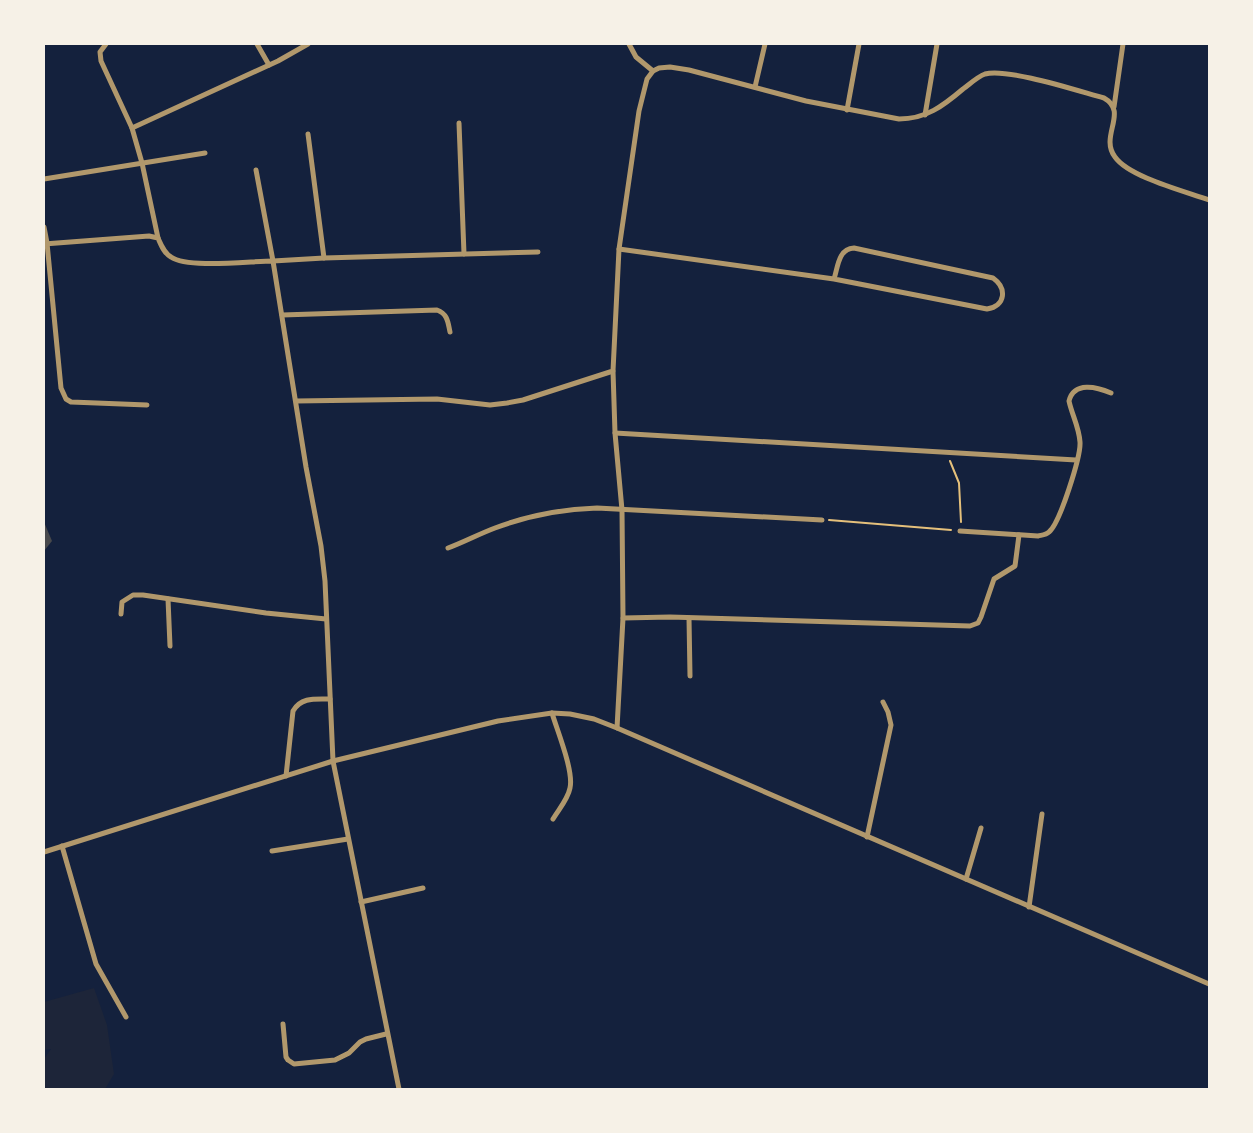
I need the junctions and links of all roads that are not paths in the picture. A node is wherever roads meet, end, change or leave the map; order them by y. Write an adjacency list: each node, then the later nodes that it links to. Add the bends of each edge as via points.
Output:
1 (106, 44): 16 (street, via 100,52 101,61)
2 (257, 44): 9 (street)
3 (308, 44): 9 (street)
4 (629, 44): 10 (street, via 636,57)
5 (765, 44): 11 (street)
6 (859, 44): 13 (street)
7 (937, 44): 14 (street)
8 (1123, 44): 12 (street)
9 (269, 65): 16 (street)
10 (652, 71): 11 (street, via 670,67); 26 (street, via 639,111)
11 (755, 87): 13 (street)
12 (1114, 108): 14 (street, via 1104,98 1017,75 992,73 978,78 938,110); 22 (street, via 1109,137 1113,156 1123,166)
13 (847, 110): 14 (street, via 900,119)
14 (925, 116)
15 (459, 124): 28 (street)
16 (132, 128): 19 (street)
17 (308, 134): 29 (street)
18 (205, 153): 19 (street)
19 (142, 163): 21 (street); 24 (street)
20 (256, 170): 30 (street)
21 (44, 178)
22 (1209, 200)
23 (44, 227): 25 (street)
24 (158, 238): 25 (street, via 137,236); 30 (street, via 171,258 181,262)
25 (46, 243): 37 (street, via 62,393 71,402)
26 (619, 249): 31 (street); 34 (street)
27 (538, 252): 28 (street)
28 (464, 254): 29 (street)
29 (324, 258): 30 (street)
30 (273, 260): 32 (street)
31 (834, 279): 31 (street, via 987,309 1000,304 1003,298 1001,286 993,278 854,248 842,254)
32 (282, 315): 33 (street, via 437,310 447,318); 36 (street)
33 (450, 332)
34 (613, 371): 36 (street, via 523,400 490,405 437,399); 38 (street)
35 (1110, 393): 39 (street, via 1084,387 1070,397 1079,430)
36 (296, 401): 49 (street, via 321,546)
37 (147, 405)
38 (615, 433): 39 (street); 40 (street)
39 (1076, 460): 43 (street, via 1069,491 1054,526 1038,536)
40 (622, 510): 41 (street); 44 (street, via 555,511 495,528); 47 (street)
41 (822, 520)
42 (960, 531): 43 (street)
43 (1019, 535): 48 (street, via 1014,566 994,579 981,617 974,625)
44 (448, 548)
45 (168, 599): 46 (street, via 133,595 122,602); 49 (street, via 266,614); 50 (street)
46 (121, 614)
47 (623, 618): 48 (street); 55 (street)
48 (689, 618): 51 (street)
49 (326, 619): 52 (street)
50 (170, 646)
51 (690, 676)
52 (330, 699): 56 (street); 57 (street, via 305,700 293,711)
53 (883, 702): 61 (street, via 891,725)
54 (552, 713): 55 (street, via 594,719); 56 (street, via 498,721); 59 (street, via 570,786)
55 (617, 728): 61 (street)
56 (333, 761): 57 (street); 62 (street)
57 (286, 776): 63 (street)
58 (1042, 814): 69 (street)
59 (553, 819)
60 (980, 828): 66 (street)
61 (867, 837): 66 (street)
62 (348, 839): 64 (street); 68 (street)
63 (62, 846): 65 (street); 72 (street, via 96,964)
64 (272, 851)
65 (44, 852)
66 (966, 879): 69 (street)
67 (423, 888): 68 (street)
68 (361, 902): 74 (street)
69 (1029, 906): 71 (street)
70 (1209, 980): 71 (street)
71 (1209, 985)
72 (126, 1017)
73 (283, 1024): 74 (street, via 286,1057 294,1064 336,1060 360,1042)
74 (386, 1034): 75 (street)
75 (398, 1089)

